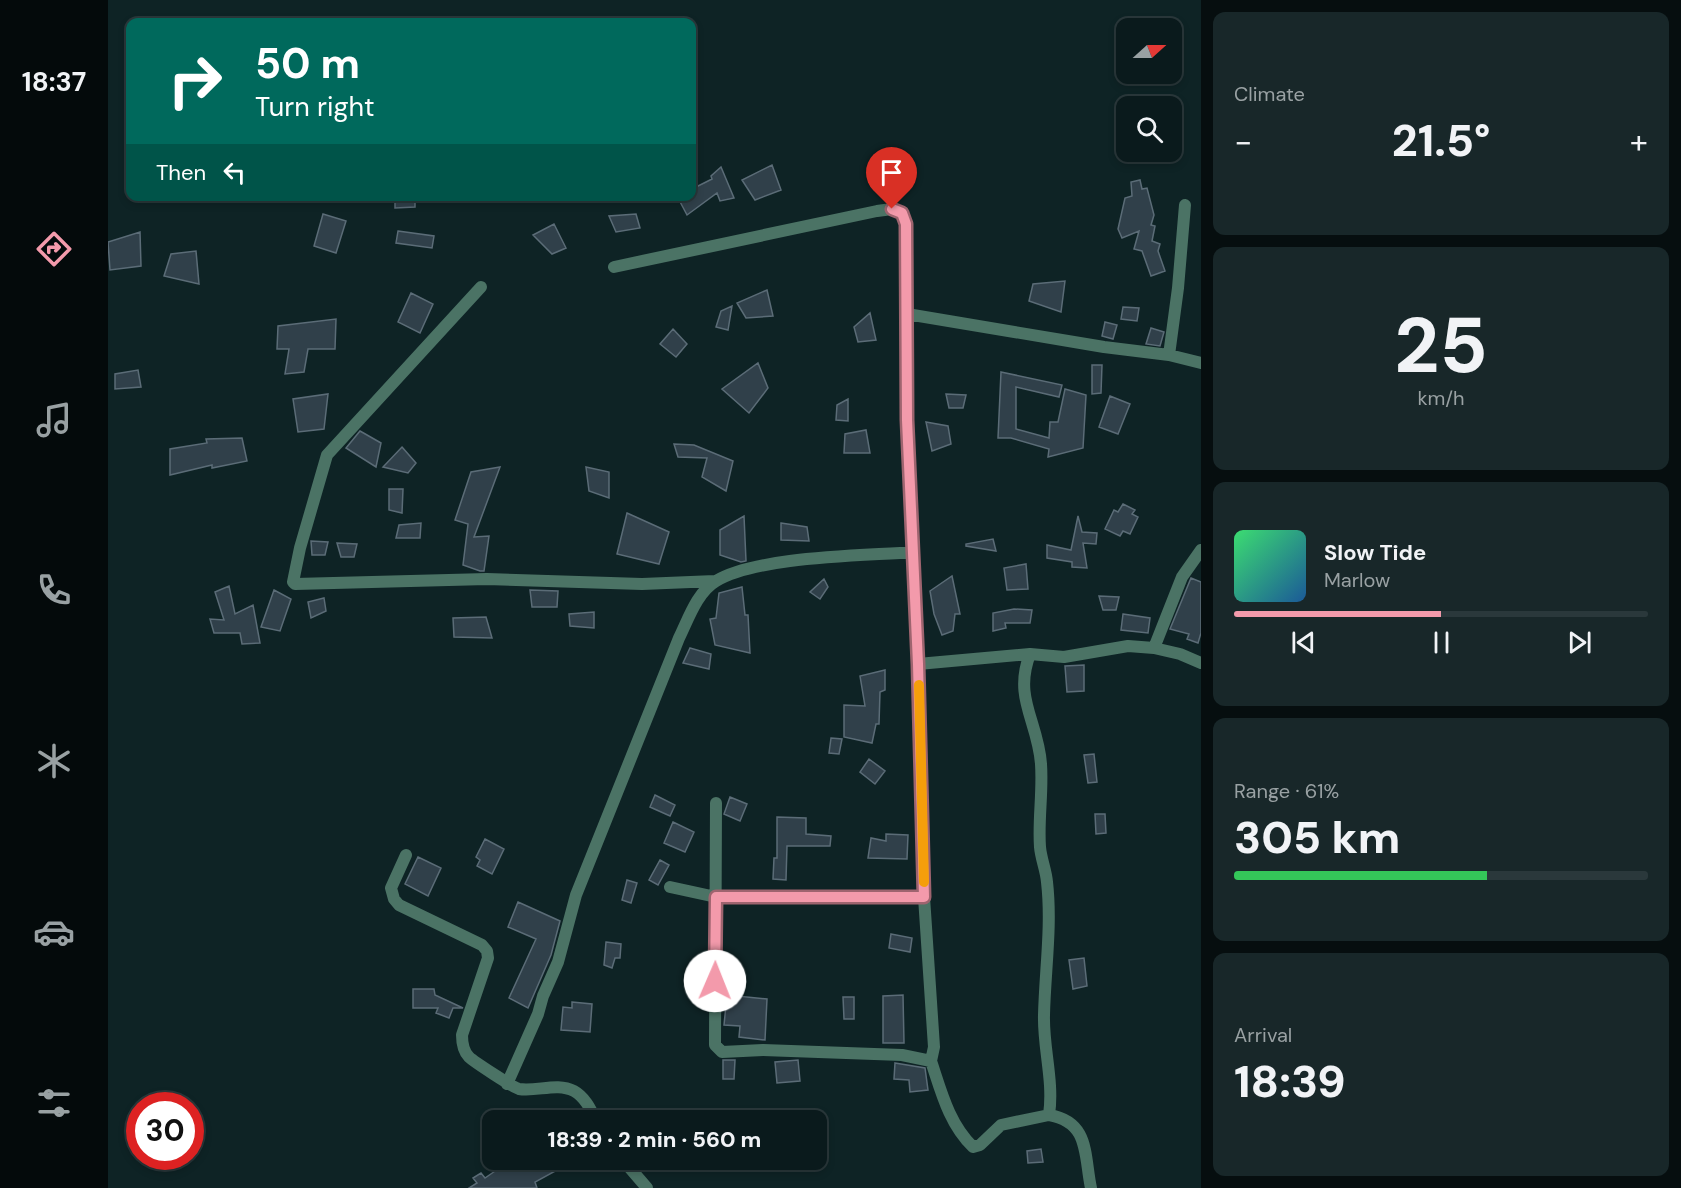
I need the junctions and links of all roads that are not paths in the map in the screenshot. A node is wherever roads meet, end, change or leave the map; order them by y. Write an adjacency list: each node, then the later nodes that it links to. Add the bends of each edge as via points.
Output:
1 (1185, 205): 5 (street)
2 (614, 267): 4 (street, via 892,209 902,213 906,224)
3 (481, 287): 9 (street, via 327,455 293,582)
4 (907, 314): 5 (street); 8 (street, via 907,420)
5 (1169, 355): 6 (street)
6 (1201, 363)
7 (1201, 550): 10 (street, via 1182,577)
8 (914, 552): 9 (street, via 784,562); 13 (street)
9 (715, 581): 20 (street, via 699,598 679,638 576,895 558,962 538,1014)
10 (1154, 648): 11 (street, via 1128,646 1064,657); 12 (street)
11 (1030, 654): 13 (street); 22 (street, via 1022,680 1042,767 1040,848 1047,883 1044,1028)
12 (1201, 663)
13 (918, 664): 18 (street)
14 (716, 803): 17 (street)
15 (406, 855): 20 (street, via 391,888 399,905 482,945 487,951 462,1046 469,1057)
16 (670, 887): 17 (street)
17 (716, 897): 18 (street); 19 (street, via 715,1045 722,1053 763,1050 902,1055)
18 (924, 897): 19 (street, via 933,1036)
19 (931, 1060): 22 (street, via 945,1105 964,1139 973,1147 1001,1125)
20 (507, 1084): 21 (street, via 519,1089 574,1091)
21 (590, 1110)
22 (1049, 1115): 25 (street, via 1064,1117 1082,1135)
23 (632, 1170): 24 (street)
24 (647, 1188)
25 (1091, 1188)

